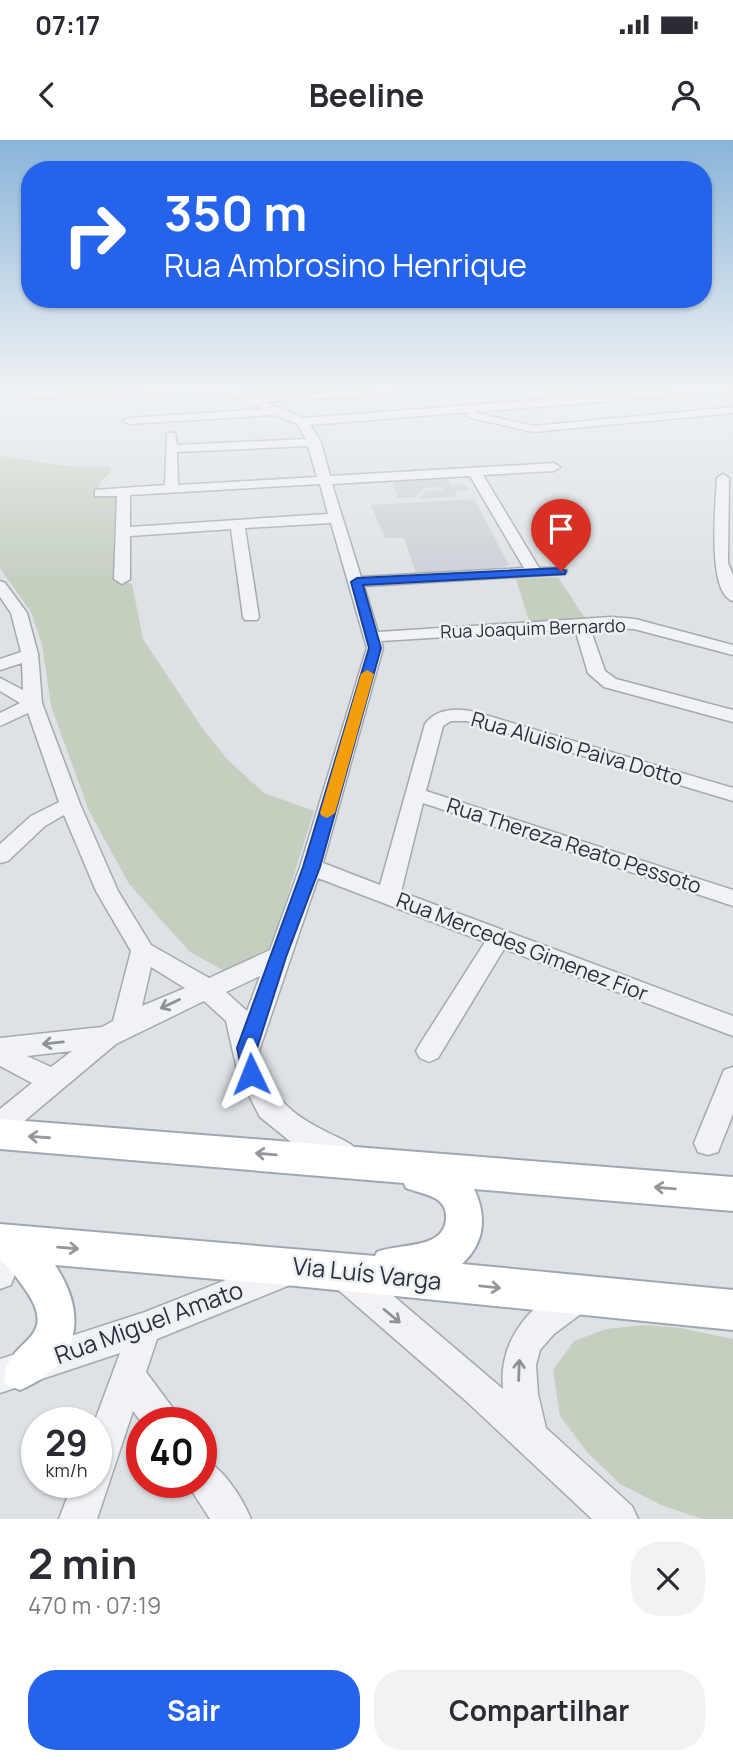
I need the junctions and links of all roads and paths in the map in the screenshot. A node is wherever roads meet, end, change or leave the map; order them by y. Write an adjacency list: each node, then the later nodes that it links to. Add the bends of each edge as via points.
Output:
1 (171, 452): 7 (street)
2 (318, 452): 6 (street)
3 (554, 467): 4 (street)
4 (474, 471): 6 (street); 16 (street)
5 (723, 478): 10 (street)
6 (326, 480): 7 (street); 11 (street)
7 (172, 489): 8 (street)
8 (124, 491): 9 (street); 13 (street)
9 (100, 493)
10 (728, 500): 14 (street)
11 (337, 518): 12 (street); 18 (street)
12 (237, 524): 13 (street); 21 (street)
13 (123, 531): 17 (street)
14 (727, 541): 20 (street, via 721,564)
15 (561, 571): 16 (street)
16 (534, 572): 18 (street)
17 (122, 579)
18 (357, 582): 23 (street)
19 (0, 586): 25 (street, via 19,613)
20 (732, 592)
21 (251, 617)
22 (581, 624): 23 (street, Rua Joaquim Bernardo); 24 (street, Rua Joaquim Bernardo, via 635,624); 29 (street, via 597,673 610,683)
23 (372, 637): 35 (street, via 375,648)
24 (733, 650)
25 (30, 654): 26 (street); 28 (street)
26 (0, 665)
27 (0, 683): 28 (street)
28 (33, 703): 30 (street); 33 (street)
29 (733, 716)
30 (0, 720)
31 (416, 793): 32 (street, Rua Aluisio Paiva Dotto, via 434,723 453,714); 36 (street, Rua Aluisio Paiva Dotto); 37 (street, Rua Thereza Reato Pessoto)
32 (733, 795)
33 (70, 804): 34 (street, via 38,821); 39 (street, via 107,891)
34 (0, 856)
35 (312, 867): 36 (street, Rua Mercedes Gimenez Fior); 40 (street)
36 (388, 897): 38 (street, Rua Mercedes Gimenez Fior)
37 (733, 898)
38 (499, 938): 42 (street, Rua Mercedes Gimenez Fior); 46 (street)
39 (143, 951): 41 (street); 43 (street)
40 (277, 957): 41 (street); 45 (street)
41 (207, 989): 43 (street, one-way to 43); 45 (street, via 238,1017)
42 (733, 1026)
43 (116, 1032): 44 (street, one-way to 44); 49 (street)
44 (0, 1048)
45 (247, 1048): 53 (street, via 251,1074 270,1109 302,1133)
46 (429, 1051)
47 (0, 1054): 49 (street)
48 (733, 1078): 52 (street)
49 (53, 1081): 50 (street)
50 (0, 1125)
51 (0, 1134): 53 (main road, one-way to 51)
52 (708, 1143)
53 (358, 1162): 54 (main road, one-way to 53); 57 (main road, via 453,1188 463,1201 467,1222 444,1255)
54 (733, 1194)
55 (4, 1253): 56 (main road, Via Luís Varga, one-way to 56); 61 (main road, via 41,1278 55,1301 55,1327 44,1349)
56 (296, 1267): 57 (main road, Via Luís Varga); 60 (street, Rua Miguel Amato)
57 (340, 1271): 58 (main road, Via Luís Varga, one-way to 58); 65 (street, one-way to 65)
58 (578, 1297): 59 (main road, Via Luís Varga); 65 (street, one-way to 58, via 519,1389 520,1354 536,1329)
59 (733, 1310)
60 (145, 1328): 61 (street, Rua Miguel Amato); 62 (street)
61 (10, 1372)
62 (128, 1375): 63 (street); 64 (street)
63 (151, 1407)
64 (112, 1420)
65 (531, 1437): 70 (street)
66 (85, 1498): 68 (street)
67 (217, 1498): 69 (street)
68 (78, 1519)
69 (232, 1519)
70 (619, 1519)

